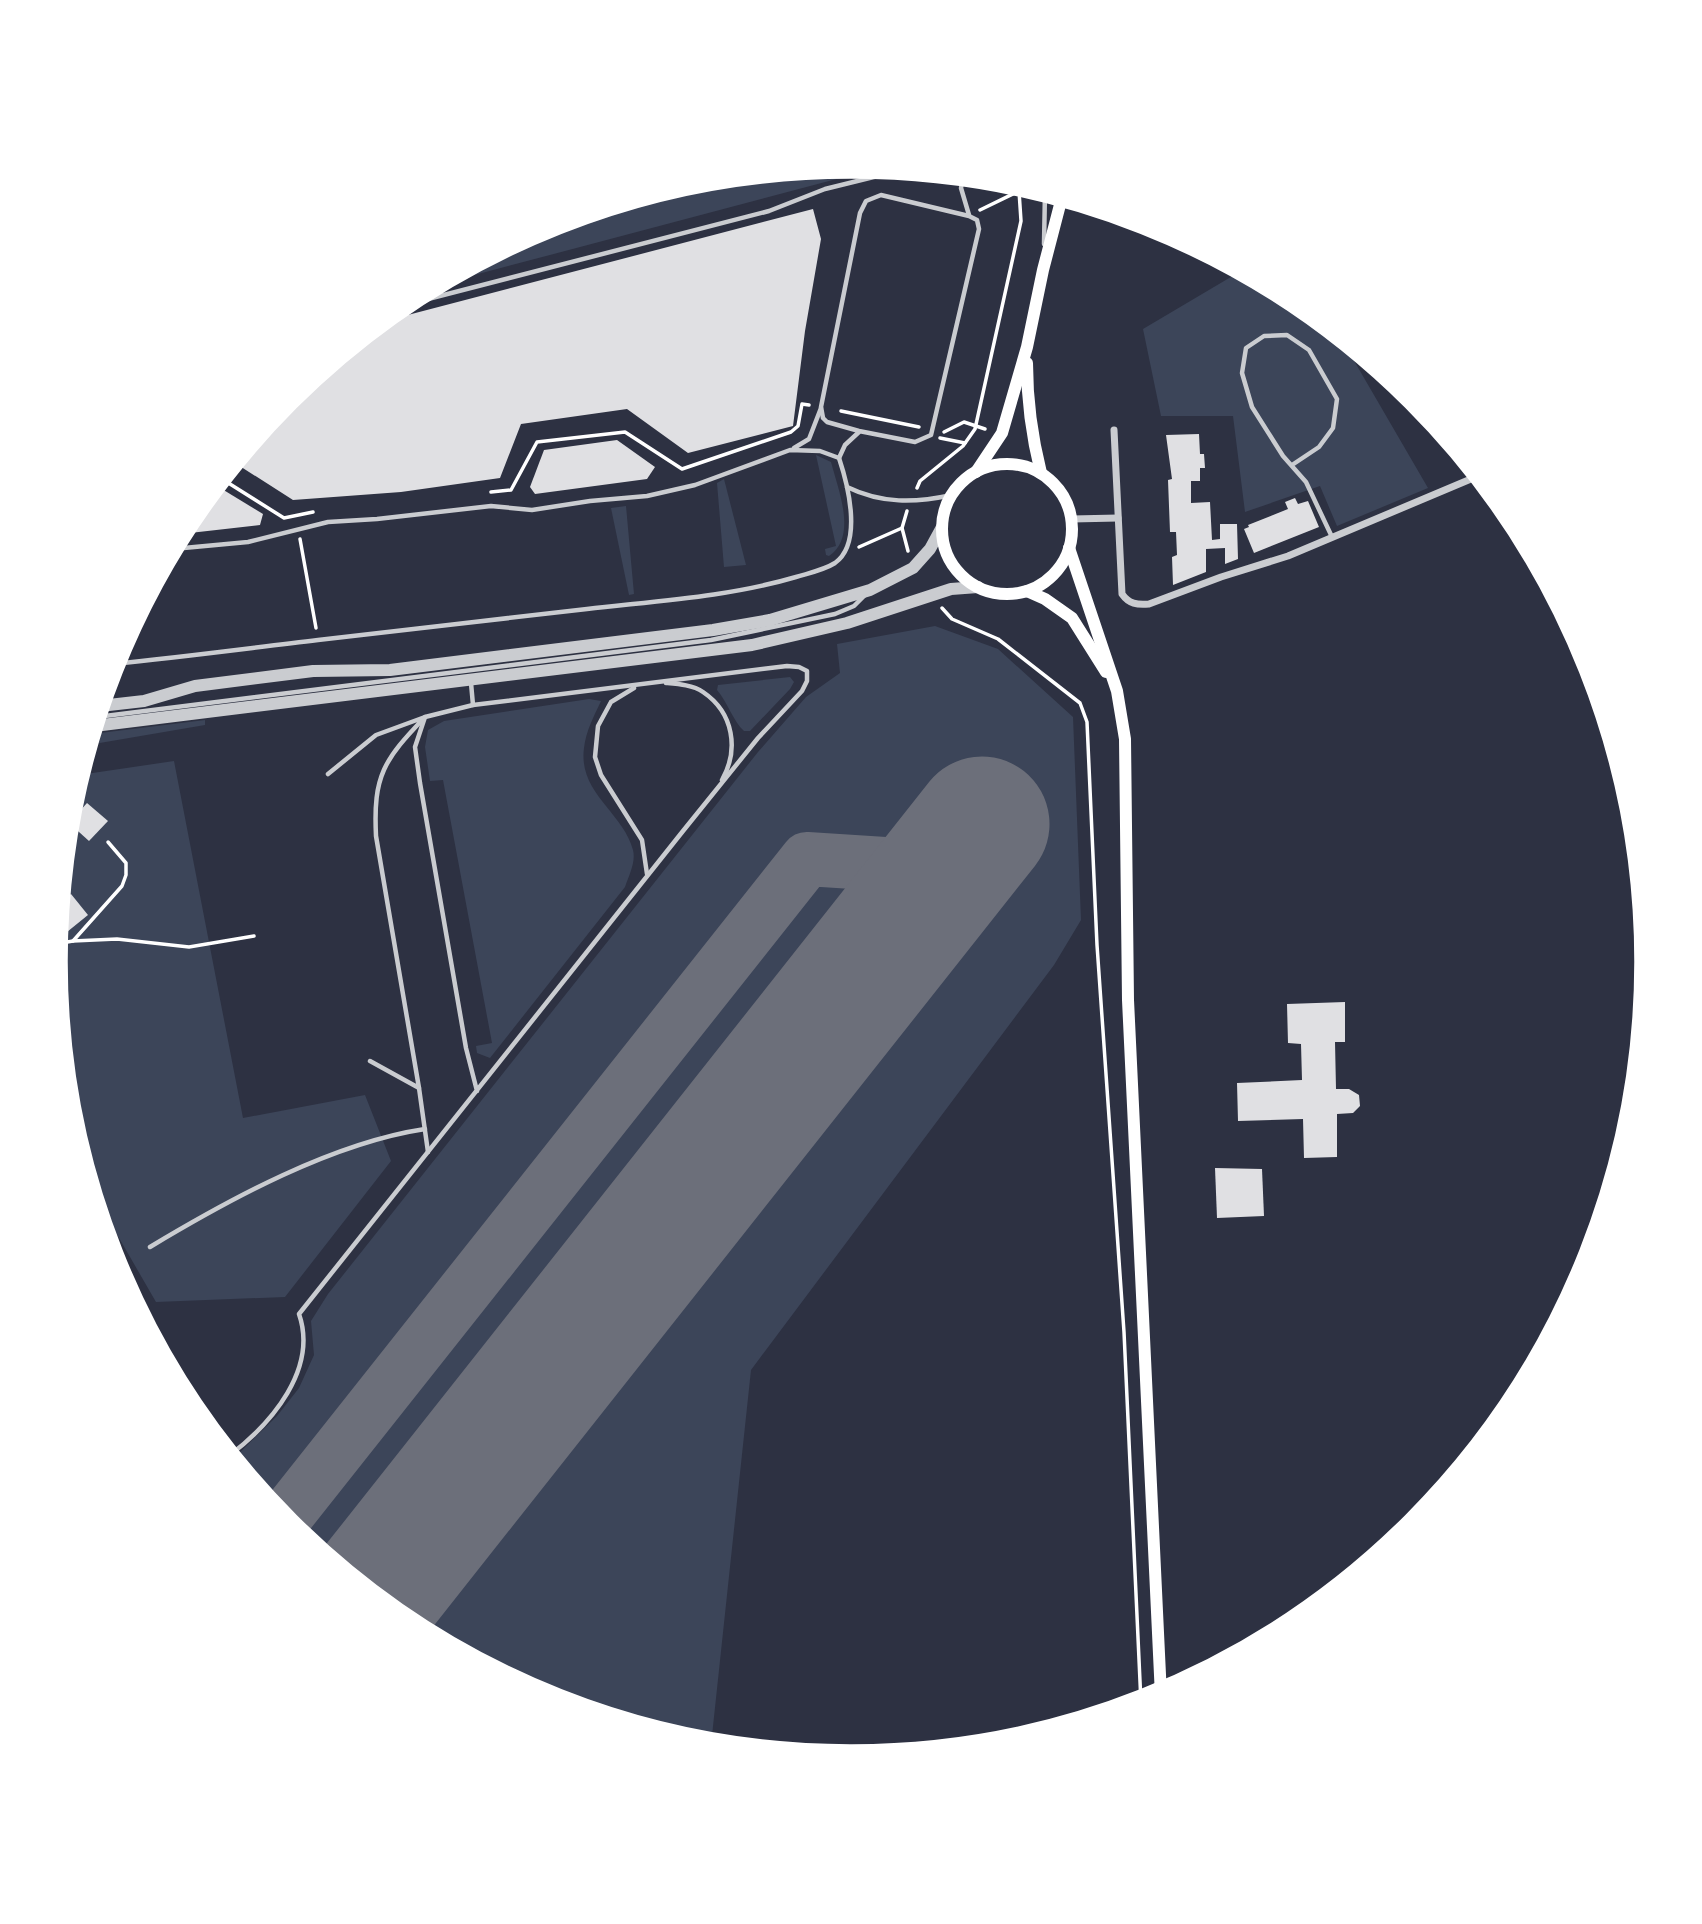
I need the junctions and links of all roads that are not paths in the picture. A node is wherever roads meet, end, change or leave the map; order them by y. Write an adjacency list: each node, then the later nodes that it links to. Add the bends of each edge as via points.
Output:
1 (871, 178): 7 (lane, via 769,211)
2 (961, 185): 5 (lane)
3 (1046, 202): 6 (lane)
4 (1060, 206): 6 (main road)
5 (969, 216): 9 (lane, via 881,195 866,201); 11 (lane, via 977,220 979,229 931,435 915,442)
6 (1043, 270): 8 (main road)
7 (436, 297)
8 (1027, 347): 15 (main road, via 1002,433); 16 (main road, via 1027,391)
9 (821, 407): 11 (lane, via 827,422); 12 (lane, via 809,439)
10 (1114, 430): 21 (street)
11 (859, 431): 13 (lane)
12 (790, 450): 13 (lane, via 820,451); 24 (lane, via 695,485 647,496 532,510 491,506 328,522 248,542)
13 (839, 458): 18 (lane)
14 (1292, 465): 14 (lane, via 1252,407 1242,373 1245,348 1264,336 1287,335 1310,350 1337,399 1333,428 1319,447); 23 (lane, via 1306,482)
15 (976, 472): 16 (main road, via 1008,464); 19 (main road)
16 (1041, 473): 20 (main road, via 1066,501)
17 (1469, 480): 23 (street)
18 (847, 487): 19 (lane, via 909,502); 29 (lane, via 851,540 844,554 821,570 777,583 705,596)
19 (952, 495): 22 (main road)
20 (1072, 519): 21 (street); 25 (main road)
21 (1118, 519): 23 (street, via 1122,594 1137,605)
22 (942, 527): 26 (main road, via 953,565); 27 (street, via 913,568)
23 (1332, 537)
24 (186, 548)
25 (1069, 548): 28 (main road, via 1060,567); 32 (main road)
26 (978, 587): 28 (main road, via 1010,594); 30 (street, via 951,589 847,623 751,645)
27 (870, 590): 33 (street, via 770,620 713,630 390,670 313,671 195,686 144,701); 35 (lane, via 854,606 835,614 712,640)
28 (1027, 591): 32 (main road, via 1072,618)
29 (126, 663)
30 (471, 678): 34 (lane); 37 (street)
31 (656, 683): 34 (lane); 39 (lane, via 703,692 724,713 733,743 730,766); 39 (lane, via 788,666 807,671 802,691); 40 (lane, via 632,688 611,702 598,726 595,757 601,775 642,840)
32 (1117, 691): 48 (main road, via 1125,739 1128,1000)
33 (110, 705)
34 (473, 705): 36 (lane)
35 (106, 716)
36 (425, 717): 38 (lane, via 376,735); 42 (lane, via 384,768 375,799 376,836); 43 (lane, via 415,747 420,783)
37 (103, 725)
38 (328, 774)
39 (715, 792): 40 (lane)
40 (648, 875): 43 (lane)
41 (370, 1061): 42 (lane)
42 (419, 1088): 44 (lane)
43 (477, 1091): 45 (lane)
44 (425, 1129): 45 (lane); 46 (lane, via 393,1134 279,1178 213,1209)
45 (428, 1152): 47 (lane, via 299,1314 305,1348 297,1376 264,1423)
46 (150, 1247)
47 (236, 1449)
48 (1160, 1683)

